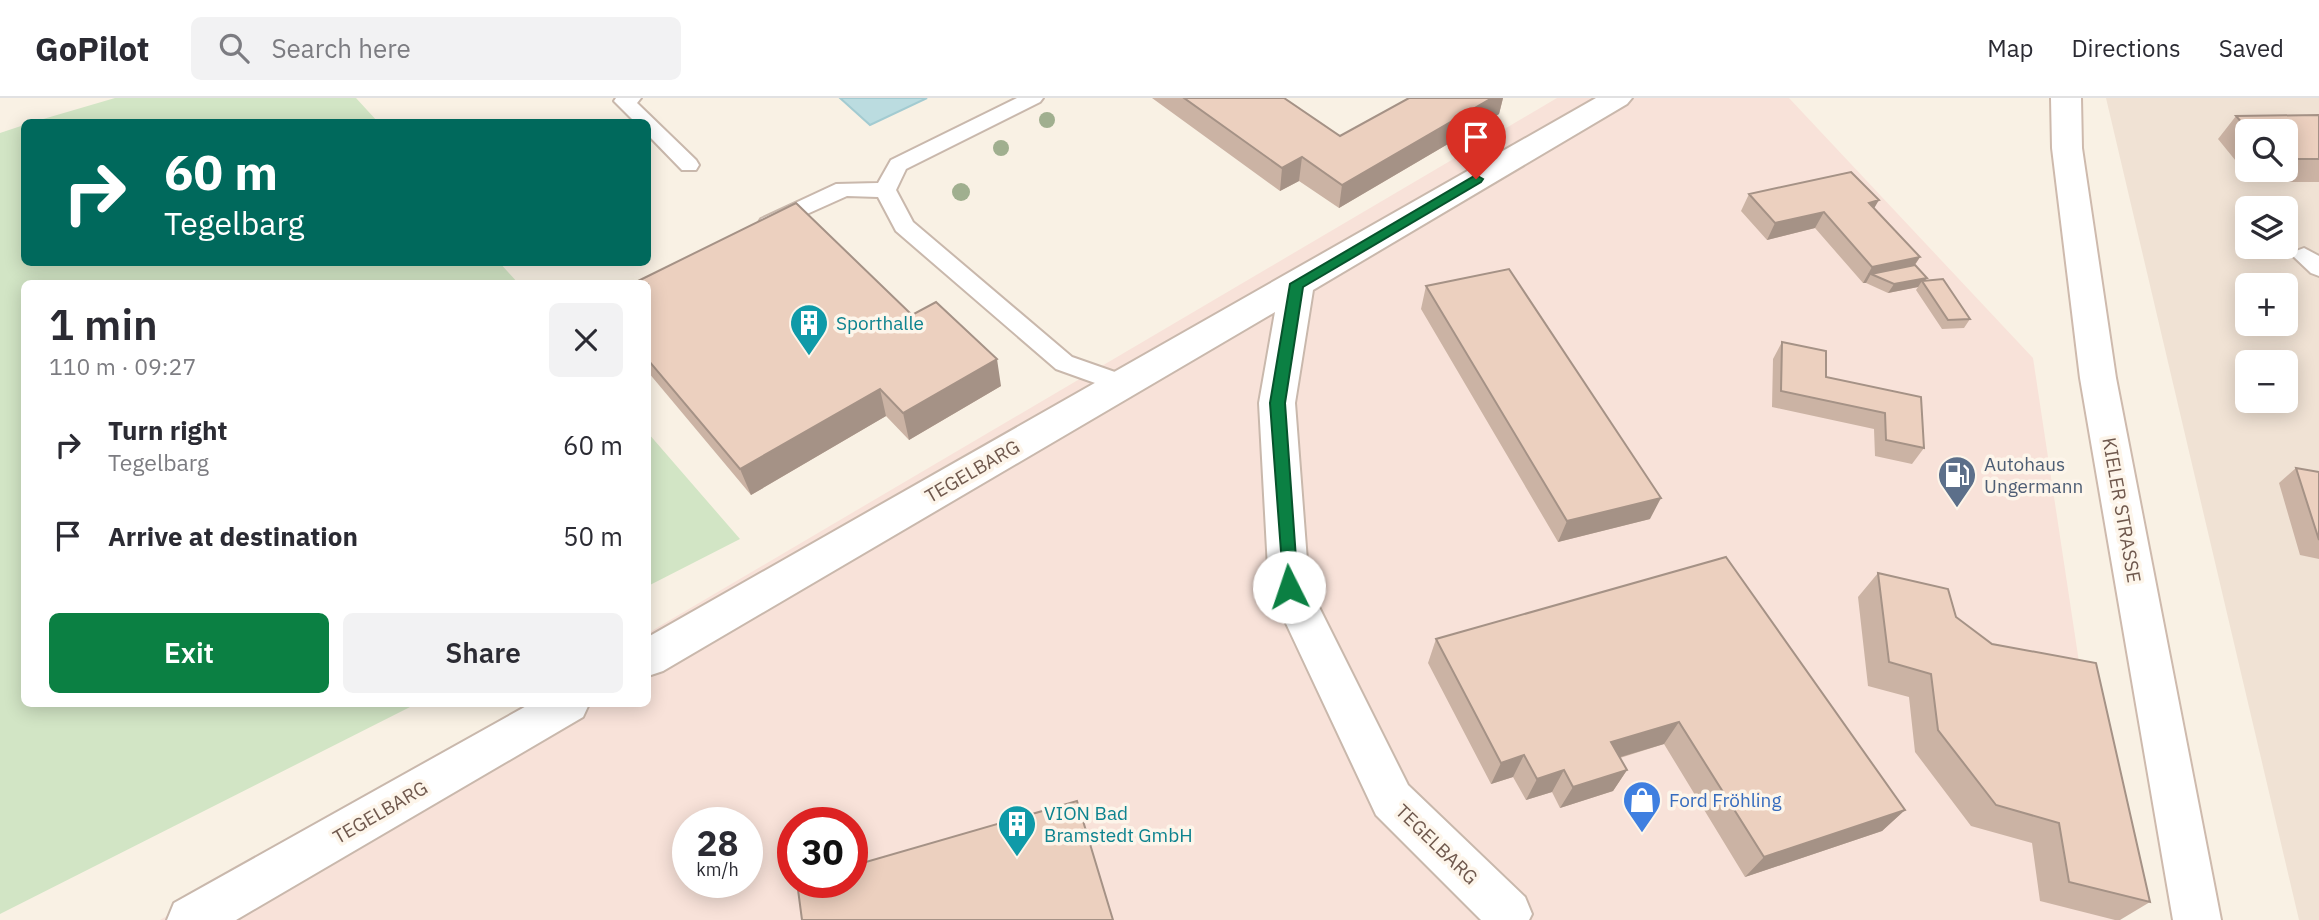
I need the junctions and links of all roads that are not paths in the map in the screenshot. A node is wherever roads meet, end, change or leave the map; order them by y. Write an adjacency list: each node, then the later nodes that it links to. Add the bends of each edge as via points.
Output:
1 (1033, 98): 8 (lane, via 898,166)
2 (1617, 98): 10 (street, TEGELBARG)
3 (2066, 98): 16 (street, KIELER STRASSE, via 2067,148 2098,378)
4 (626, 99): 5 (lane)
5 (644, 119)
6 (651, 127): 7 (lane)
7 (689, 165)
8 (885, 190): 9 (lane, via 844,189); 11 (lane, via 904,226 1064,363)
9 (743, 236)
10 (1297, 284): 11 (street, TEGELBARG); 14 (street, TEGELBARG, via 1278,403 1289,587 1392,800)
11 (1123, 384): 12 (street, TEGELBARG)
12 (651, 656)
13 (563, 707): 15 (street, TEGELBARG)
14 (1510, 918)
15 (191, 920)
16 (2197, 920)

